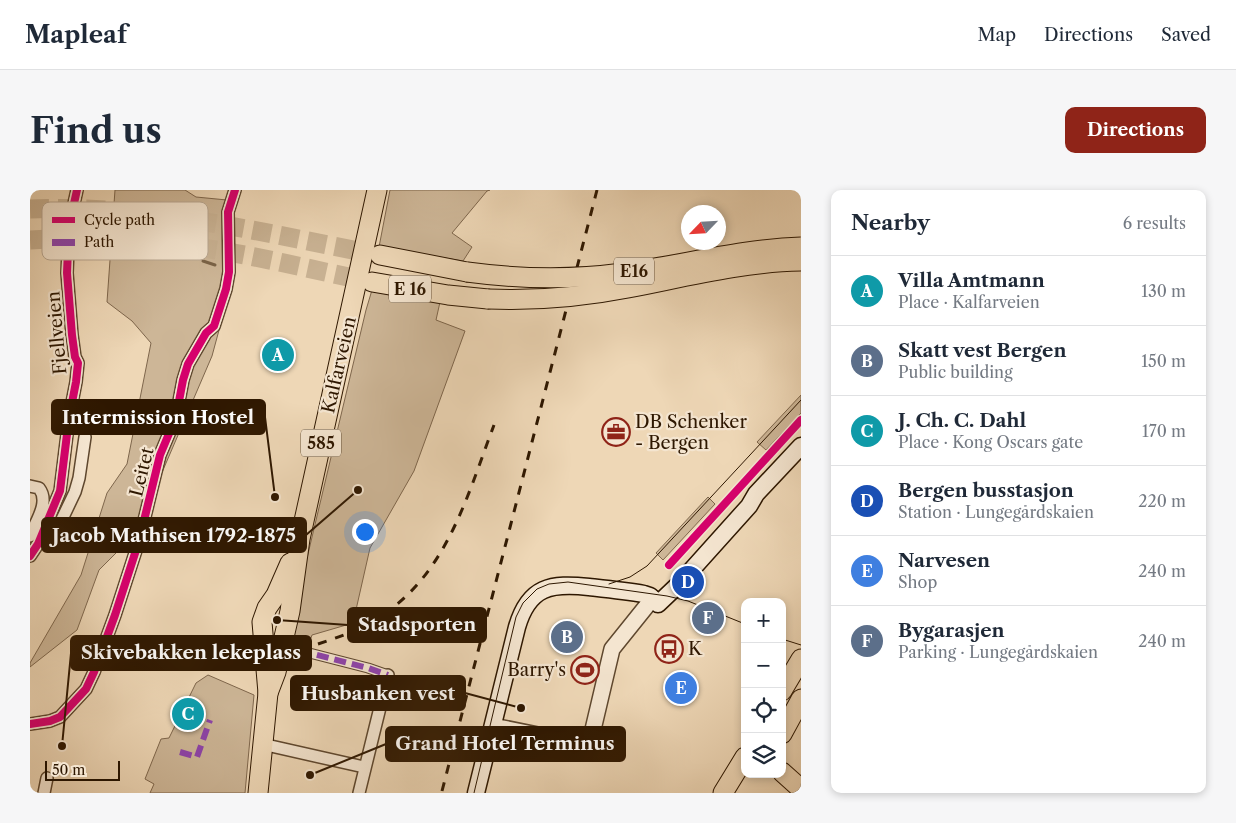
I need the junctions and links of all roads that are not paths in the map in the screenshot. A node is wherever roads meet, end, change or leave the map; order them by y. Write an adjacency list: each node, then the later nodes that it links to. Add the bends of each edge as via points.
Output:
1 (235, 190): 24 (street, Leitet, via 228,212 226,290 214,326 206,332 188,364 176,417 160,455 127,581 86,689 57,719)
2 (377, 190): 14 (main road, Kalfarveien / 585)
3 (801, 247): 7 (main road, E16, bridge, via 733,253 593,276 537,278)
4 (380, 255): 7 (main road, E 16)
5 (68, 260): 13 (street, Fjellveien, via 72,335 78,363 60,491)
6 (801, 261): 8 (main road, E 16, bridge, via 732,268 558,298 500,300 448,296)
7 (467, 272)
8 (372, 282)
9 (801, 435): 16 (main road)
10 (85, 437): 13 (street, Fjellveien, via 79,478 54,536 47,539)
11 (801, 446): 16 (main road, via 678,585)
12 (30, 486): 13 (street, via 38,488 44,497)
13 (36, 536): 15 (street, Fjellveien)
14 (300, 539): 17 (main road, Kalfarveien / 585); 21 (main road, Kalfarveien / 585, via 286,576 262,622)
15 (30, 556)
16 (656, 601): 26 (street, via 612,648 591,738 587,743); 26 (main road, via 644,594 568,585 556,586 534,596 519,618)
17 (282, 646): 19 (street); 21 (main road, Kalfarveien / 585)
18 (801, 659): 20 (main road)
19 (388, 675): 31 (street)
20 (784, 688)
21 (268, 693): 30 (main road, 585)
22 (801, 699): 27 (main road)
23 (801, 720): 29 (street)
24 (44, 722): 25 (street); 28 (street)
25 (30, 724)
26 (493, 726): 39 (main road)
27 (786, 726)
28 (30, 730)
29 (786, 730)
30 (262, 744): 31 (street); 37 (main road, 585)
31 (364, 767): 38 (street)
32 (741, 767): 40 (main road)
33 (786, 776): 35 (main road)
34 (47, 778): 36 (street)
35 (801, 789)
36 (44, 793)
37 (258, 793)
38 (359, 793)
39 (476, 793)
40 (724, 793)

